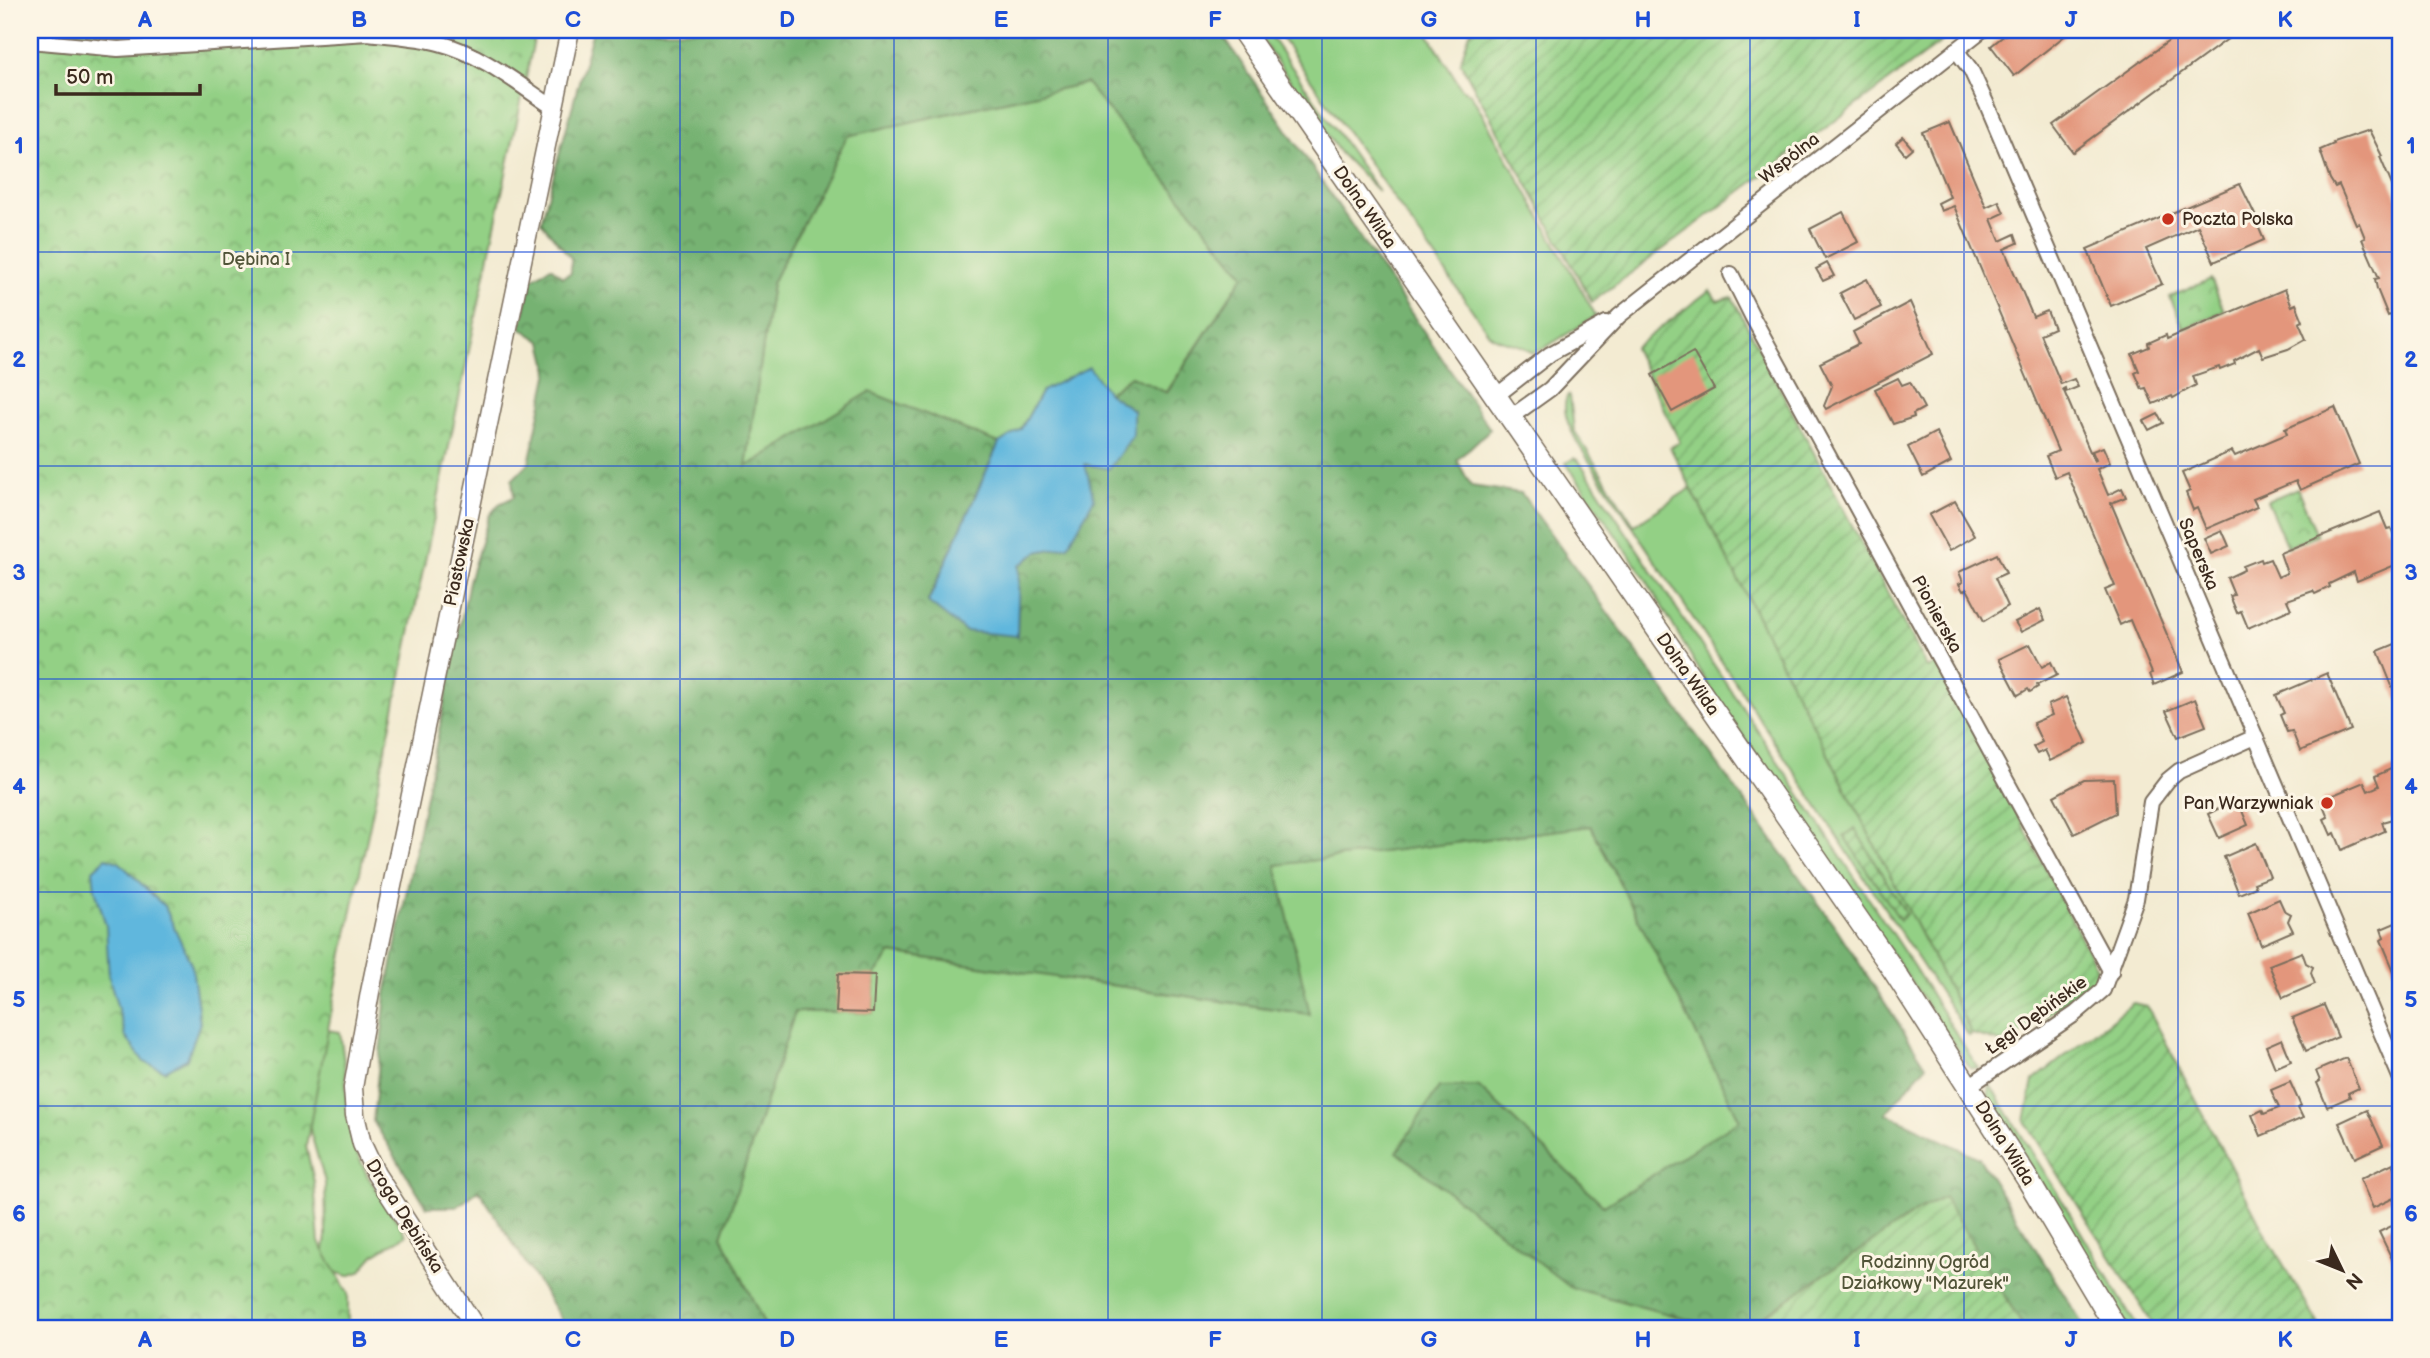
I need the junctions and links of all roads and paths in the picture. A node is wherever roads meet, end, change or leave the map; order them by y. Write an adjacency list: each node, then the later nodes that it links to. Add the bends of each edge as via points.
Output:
1 (570, 30): 6 (street, Piastowska)
2 (1242, 30): 9 (main road, Dolna Wilda)
3 (1982, 30): 5 (street, Wspólna)
4 (30, 41): 6 (street, via 118,49 368,33 440,43 483,61)
5 (1956, 50): 8 (street, Wspólna); 11 (street, Saperska, via 1971,70)
6 (554, 108): 15 (street, Piastowska, via 370,992)
7 (1731, 274): 12 (street, Pionierska)
8 (1619, 316): 9 (street, Wspólna, via 1550,354); 10 (street, Wspólna, via 1550,389)
9 (1496, 396): 10 (main road, Dolna Wilda)
10 (1511, 417): 14 (main road, Dolna Wilda)
11 (2255, 737): 12 (street, Łęgi Dębińskie, via 2179,771 2151,802 2136,899); 13 (street, Saperska)
12 (2111, 972): 14 (street, Łęgi Dębińskie, via 2103,990 2076,1014)
13 (2400, 1077)
14 (1969, 1086): 17 (main road, Dolna Wilda)
15 (353, 1096): 16 (street, Droga Dębińska, via 367,1157)
16 (477, 1328)
17 (2116, 1328)

